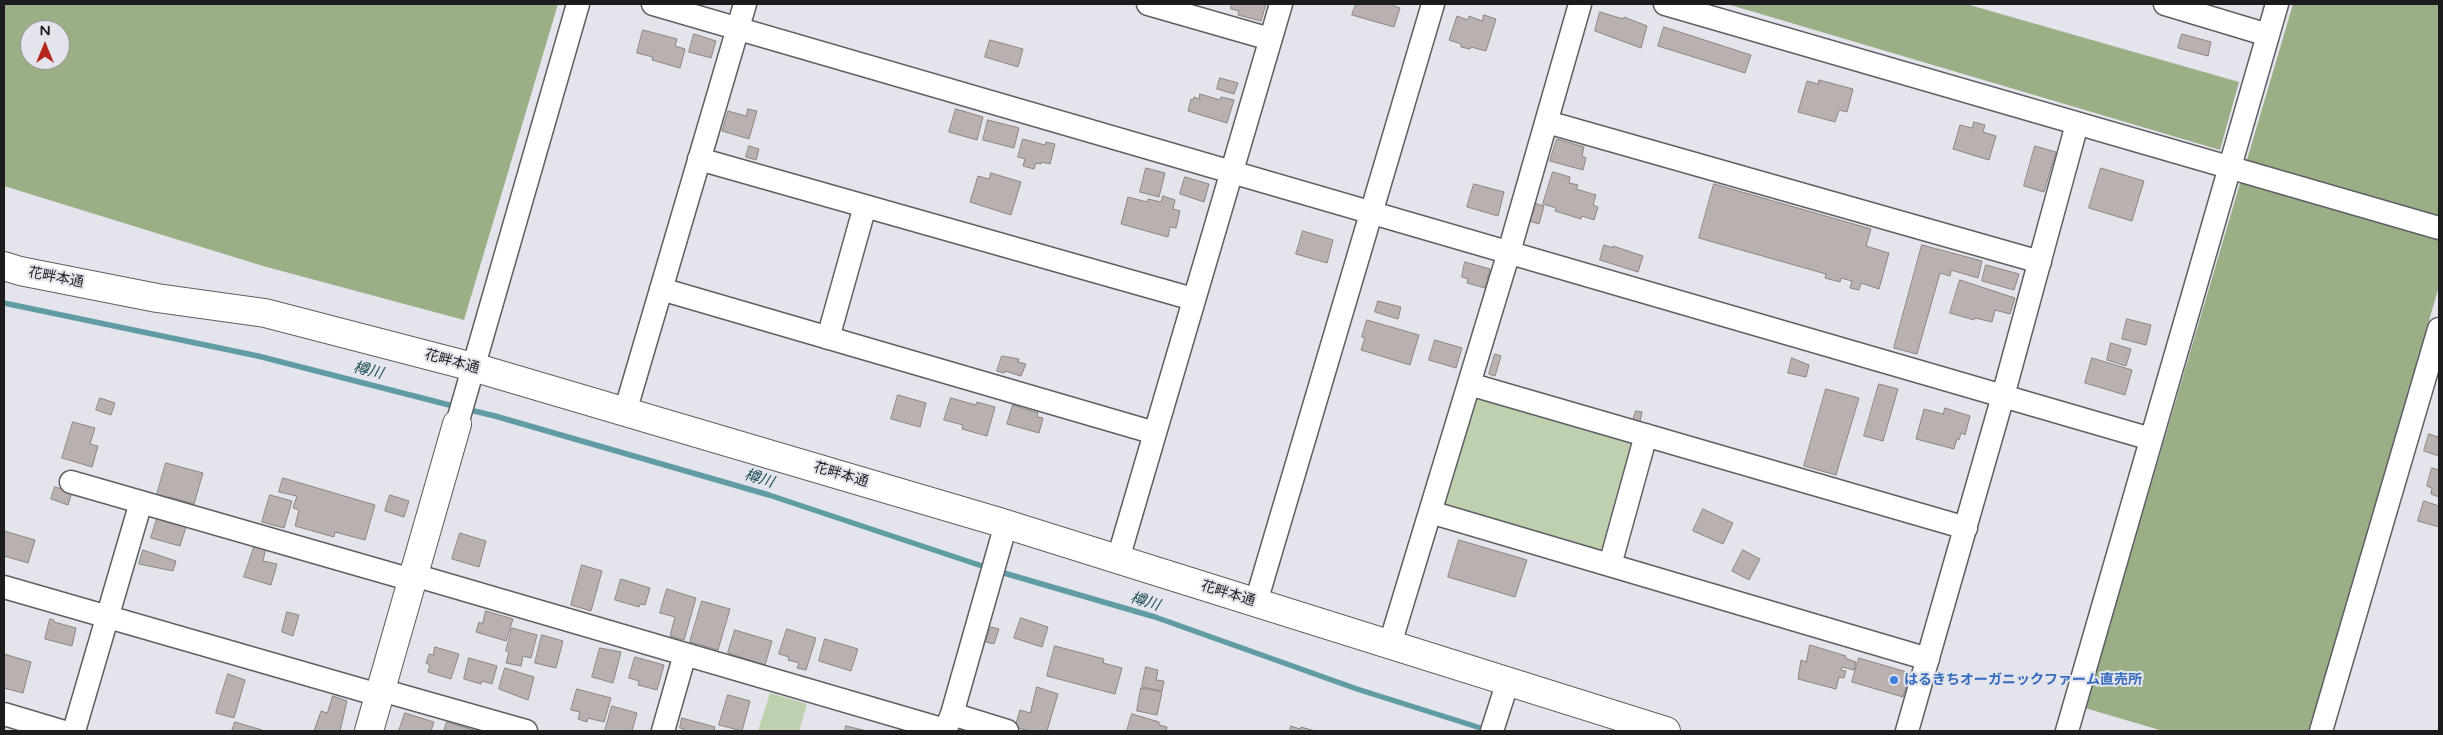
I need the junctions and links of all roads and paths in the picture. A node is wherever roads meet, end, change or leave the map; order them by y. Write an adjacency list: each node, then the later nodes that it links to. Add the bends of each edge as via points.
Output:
1 (578, 4): 29 (street)
2 (653, 4): 11 (street)
3 (745, 4): 11 (street)
4 (1148, 4): 13 (street)
5 (1280, 4): 13 (street)
6 (1433, 4): 20 (street)
7 (1580, 4): 14 (street)
8 (1665, 4): 15 (street)
9 (2165, 4): 12 (street)
10 (2277, 4): 12 (street)
11 (738, 28): 16 (street); 18 (street)
12 (2268, 35): 17 (street)
13 (1270, 39): 18 (street)
14 (1546, 122): 22 (street); 23 (street)
15 (2077, 124): 17 (street); 23 (street)
16 (699, 159): 19 (street); 25 (street)
17 (2229, 167): 21 (street); 36 (street)
18 (1230, 171): 20 (street); 26 (street)
19 (865, 206): 26 (street); 28 (street)
20 (1370, 212): 22 (street); 46 (street)
21 (2439, 228)
22 (1509, 252): 30 (street); 31 (street)
23 (2040, 262): 31 (street)
24 (4, 266): 29 (street, 花畔本通, via 157,298 265,313)
25 (661, 289): 28 (street); 32 (street)
26 (1193, 299): 34 (street)
27 (2439, 329): 65 (street)
28 (828, 338): 34 (street)
29 (473, 367): 32 (street, 花畔本通); 33 (street)
30 (1469, 384): 35 (street); 39 (street)
31 (2003, 396): 36 (street); 41 (street)
32 (625, 412): 40 (street, 花畔本通)
33 (457, 424): 44 (street)
34 (1155, 432): 42 (street)
35 (1646, 435): 41 (street); 43 (street)
36 (2151, 439): 64 (street)
37 (71, 482): 38 (street)
38 (141, 502): 44 (street); 47 (street)
39 (1430, 512): 43 (street); 48 (street)
40 (1006, 524): 42 (street, 花畔本通); 54 (street)
41 (1966, 528): 50 (street)
42 (1118, 559): 46 (street, 花畔本通)
43 (1610, 565): 50 (street)
44 (413, 577): 49 (street); 51 (street)
45 (4, 587): 47 (street)
46 (1256, 602): 48 (street, 花畔本通)
47 (108, 618): 51 (street); 56 (street)
48 (1390, 644): 52 (street, 花畔本通)
49 (685, 654): 54 (street); 59 (street)
50 (1928, 659): 63 (street)
51 (380, 692): 57 (street); 58 (street)
52 (1504, 693): 61 (street); 62 (street, 花畔本通)
53 (4, 714): 55 (street)
54 (947, 725): 60 (street)
55 (61, 731)
56 (74, 731)
57 (369, 731)
58 (526, 731)
59 (663, 731)
60 (1007, 731)
61 (1492, 731)
62 (1666, 731)
63 (1907, 731)
64 (2067, 731)
65 (2321, 731)

